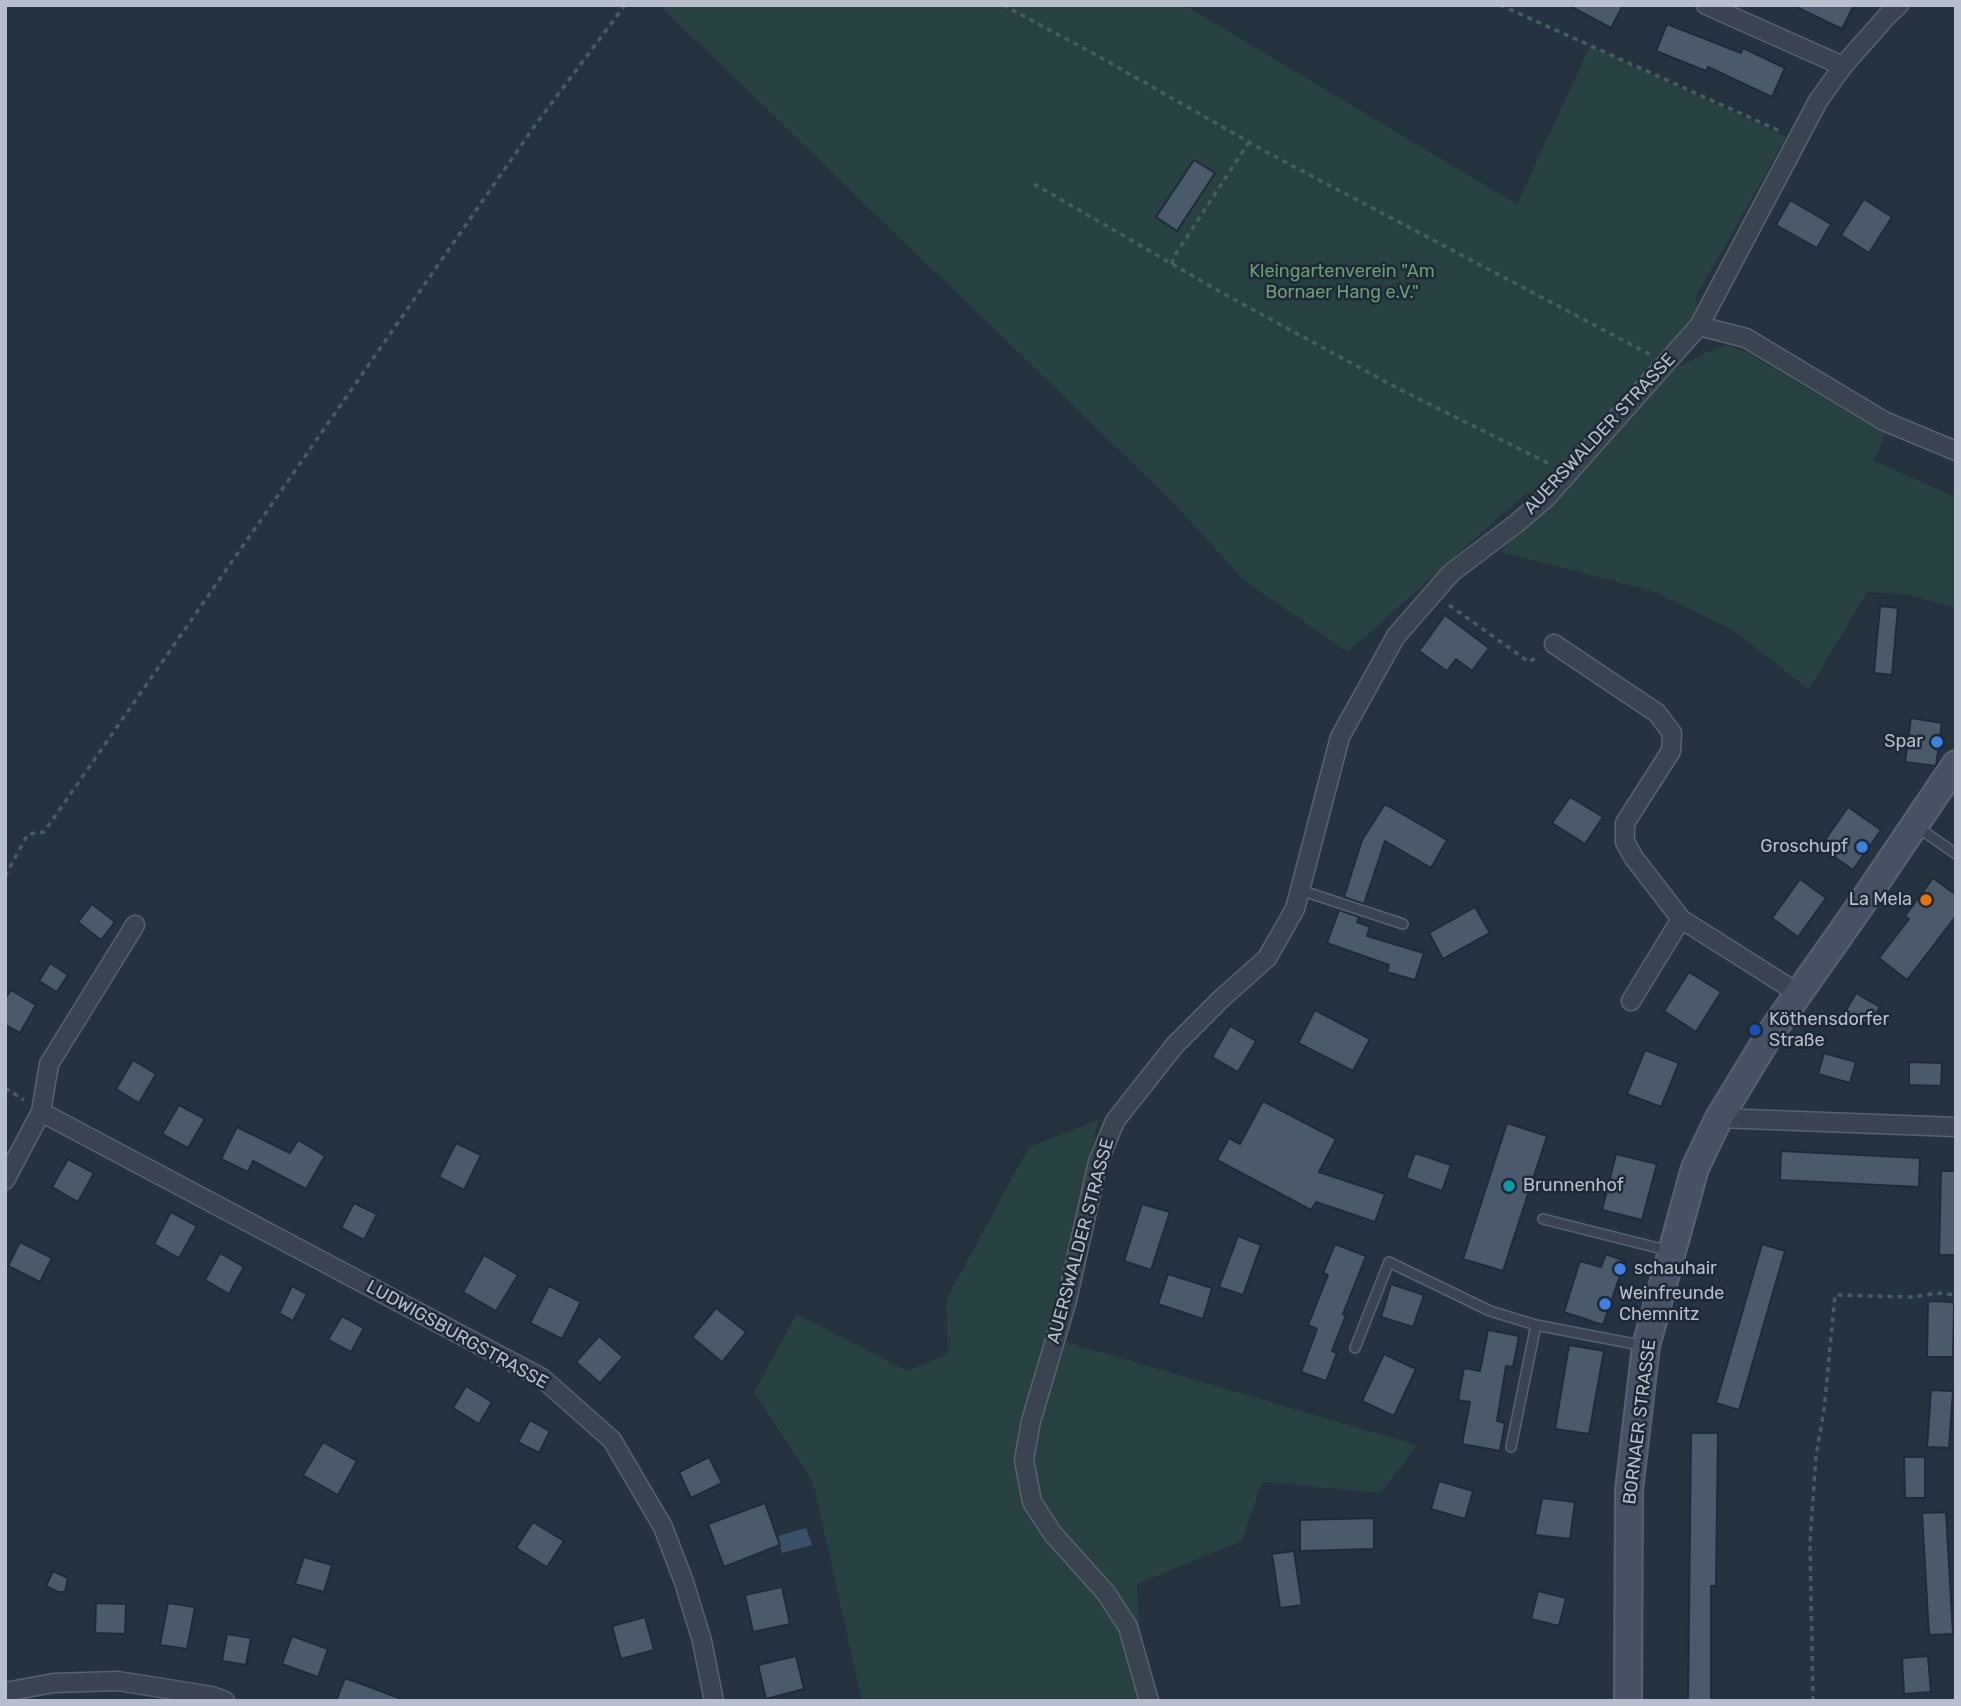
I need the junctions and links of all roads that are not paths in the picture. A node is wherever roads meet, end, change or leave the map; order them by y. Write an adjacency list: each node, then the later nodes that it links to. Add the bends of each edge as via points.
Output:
1 (1706, 5): 3 (street)
2 (1899, 5): 3 (street, AUERSWALDER STRASSE)
3 (1843, 66): 4 (street, AUERSWALDER STRASSE, via 1797,138)
4 (1699, 326): 5 (street, via 1746,338 1884,421); 10 (street, AUERSWALDER STRASSE, via 1547,497 1451,573 1396,636 1340,737)
5 (1956, 451)
6 (1554, 644): 11 (street, via 1657,713 1672,733 1671,751 1625,823 1626,842 1634,858)
7 (1956, 764): 8 (main road, BORNAER STRASSE)
8 (1915, 825): 9 (lane); 14 (main road, BORNAER STRASSE)
9 (1956, 854)
10 (1300, 890): 12 (lane); 29 (street, AUERSWALDER STRASSE, via 1295,909 1267,958 1175,1045 1115,1121 1098,1162 1067,1300 1031,1421 1024,1460 1032,1502 1128,1627)
11 (1681, 919): 14 (street); 15 (street)
12 (1403, 924)
13 (135, 925): 16 (street, via 49,1064)
14 (1798, 993): 17 (main road, BORNAER STRASSE)
15 (1631, 1001)
16 (41, 1111): 19 (street); 28 (street, LUDWIGSBURGSTRASSE, via 542,1378 612,1440 663,1527 702,1641)
17 (1719, 1118): 18 (street); 21 (main road, BORNAER STRASSE, via 1695,1168)
18 (1956, 1127)
19 (5, 1180)
20 (1543, 1219): 21 (lane)
21 (1672, 1251): 23 (main road, BORNAER STRASSE)
22 (1536, 1325): 23 (lane); 24 (lane, via 1490,1311 1389,1262); 25 (lane)
23 (1646, 1346): 30 (main road, BORNAER STRASSE, via 1629,1490)
24 (1355, 1348)
25 (1511, 1447)
26 (5, 1692): 27 (street, via 54,1683 118,1681)
27 (225, 1701)
28 (714, 1701)
29 (1149, 1701)
30 (1628, 1701)

